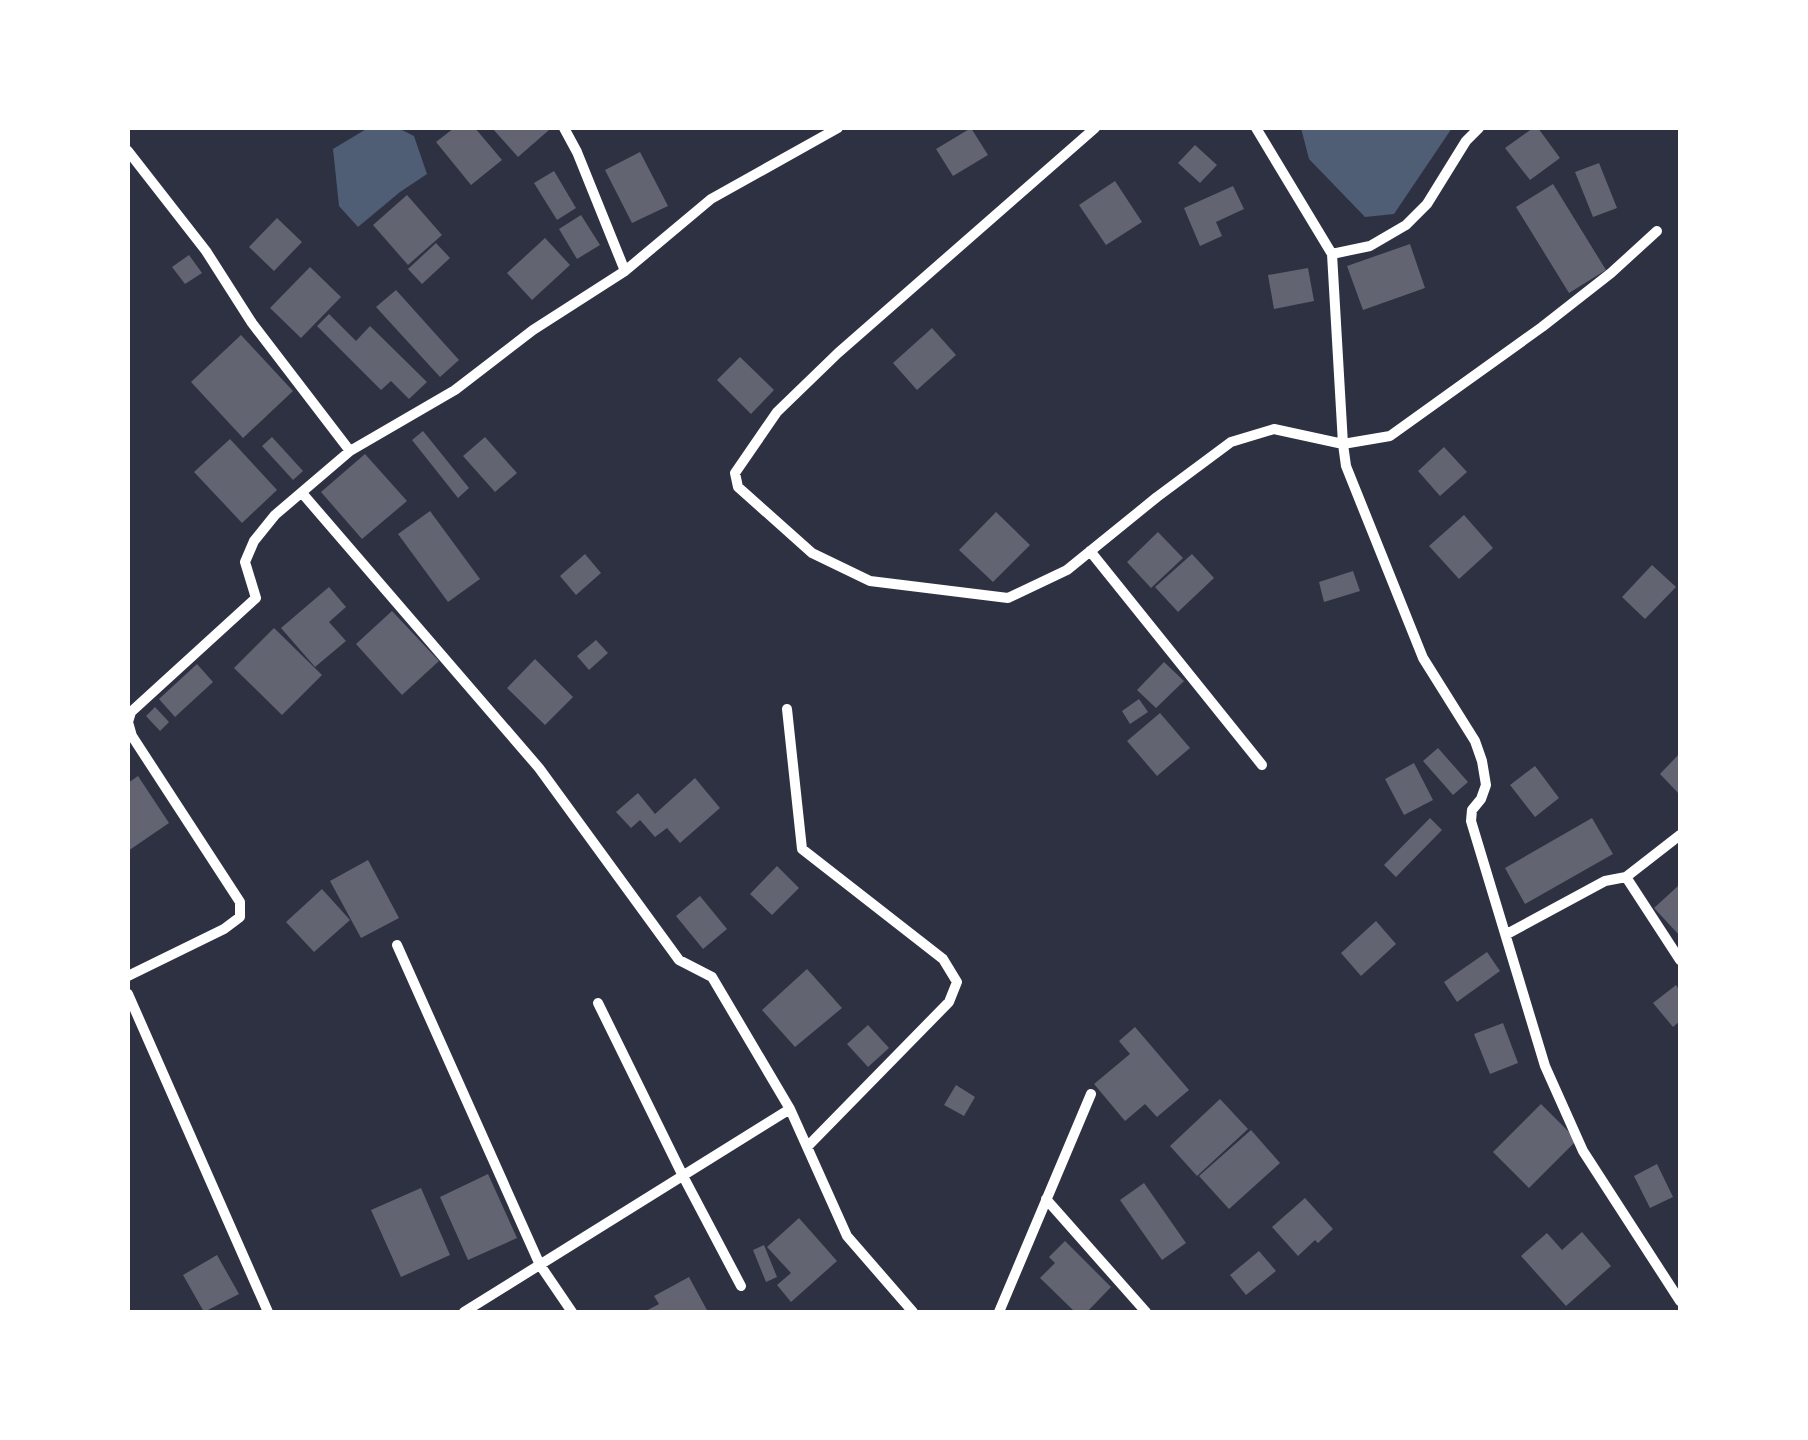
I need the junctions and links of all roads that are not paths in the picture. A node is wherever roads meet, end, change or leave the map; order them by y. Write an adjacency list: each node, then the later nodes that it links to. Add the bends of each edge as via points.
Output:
1 (564, 128): 9 (street)
2 (838, 128): 9 (street, via 711,199)
3 (1095, 128): 13 (street, via 776,412 735,473 738,487 812,553 870,581 1008,598 1067,570)
4 (1256, 128): 8 (street)
5 (1478, 128): 8 (street, via 1406,225 1370,246)
6 (128, 150): 11 (street)
7 (1657, 231): 10 (street, via 1542,328 1390,436)
8 (1332, 254): 10 (street)
9 (625, 272): 11 (street, via 454,390)
10 (1343, 444): 13 (street, via 1274,429 1230,442); 18 (street, via 1423,658 1482,760 1486,785 1471,820)
11 (350, 451): 12 (street)
12 (302, 493): 21 (street, via 254,541 245,562 256,598 128,722 240,902 240,916); 25 (street, via 539,768 679,960 712,978)
13 (1090, 551): 15 (street)
14 (787, 709): 26 (street, via 802,850 942,959 956,982 949,1002)
15 (1262, 766)
16 (1680, 835): 17 (street)
17 (1626, 877): 18 (street, via 1605,880); 20 (street)
18 (1507, 934): 31 (street, via 1545,1066 1583,1152)
19 (397, 945): 29 (street)
20 (1680, 960)
21 (128, 976)
22 (128, 994): 32 (street)
23 (598, 1003): 27 (street)
24 (1091, 1094): 28 (street)
25 (790, 1109): 26 (street); 27 (street)
26 (807, 1147): 35 (street, via 847,1236)
27 (683, 1176): 29 (street); 30 (street)
28 (1046, 1199): 36 (street); 37 (street)
29 (540, 1266): 33 (street); 34 (street)
30 (741, 1286)
31 (1680, 1301)
32 (268, 1312)
33 (464, 1312)
34 (572, 1312)
35 (913, 1312)
36 (999, 1312)
37 (1146, 1312)

